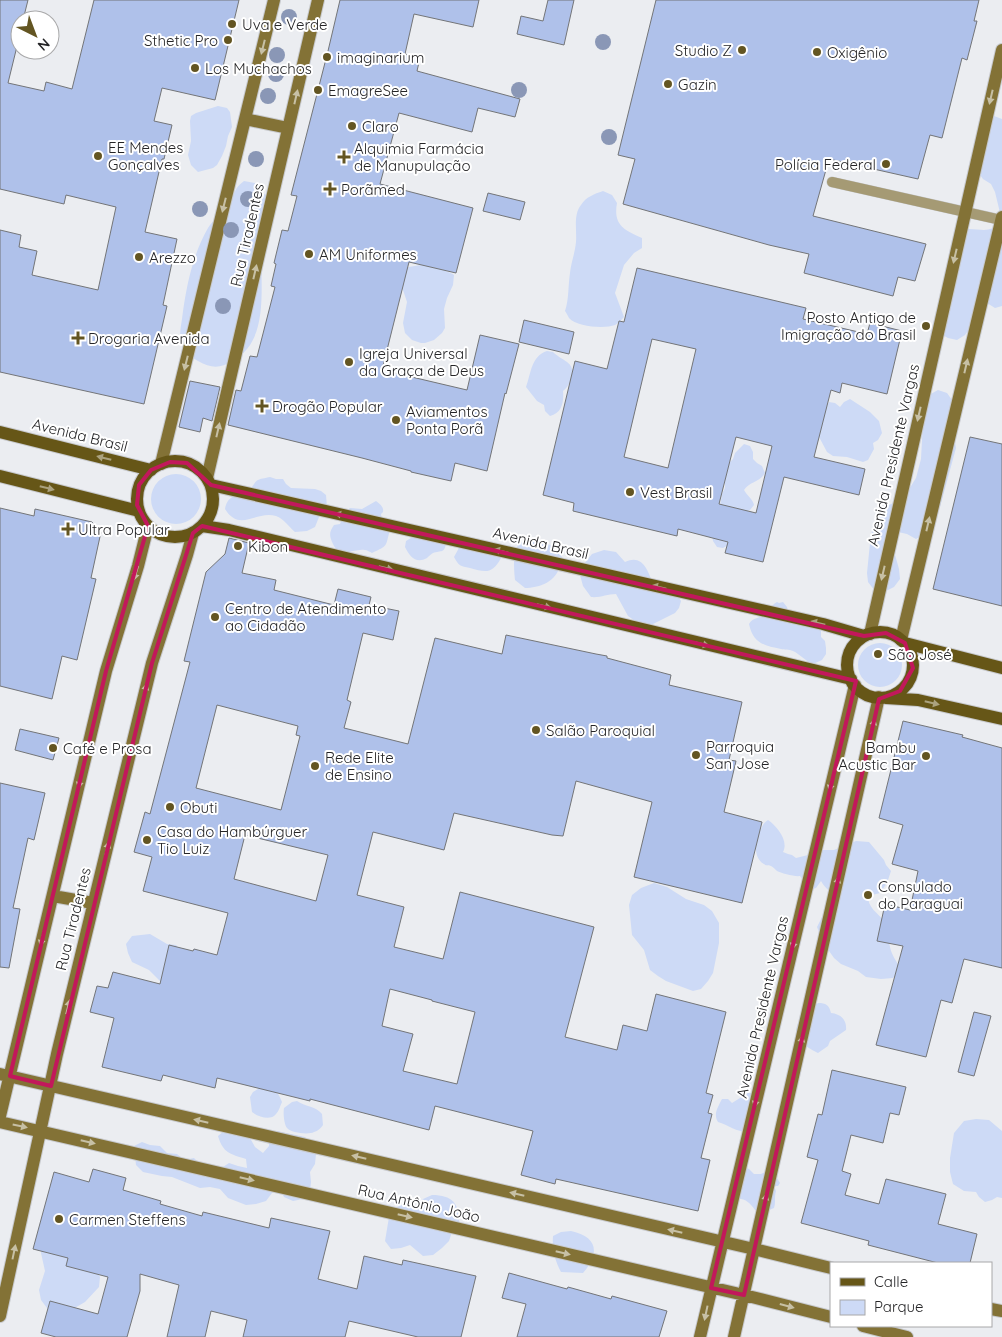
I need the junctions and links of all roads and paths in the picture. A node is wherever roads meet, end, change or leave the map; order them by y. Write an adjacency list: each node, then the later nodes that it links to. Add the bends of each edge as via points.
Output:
1 (274, 0): 4 (main road, Rua Tiradentes, one-way to 4)
2 (318, 0): 5 (main road, Rua Tiradentes, one-way to 2)
3 (1002, 50): 7 (main road, Avenida Presidente Vargas, one-way to 7)
4 (245, 119): 5 (main road); 10 (main road, Rua Tiradentes, one-way to 10)
5 (288, 128): 12 (main road, Rua Tiradentes, one-way to 5)
6 (832, 182): 7 (lane)
7 (965, 212): 8 (lane); 16 (main road, Avenida Presidente Vargas, one-way to 16)
8 (1002, 219): 17 (main road, one-way to 8)
9 (0, 432): 10 (main road, Avenida Brasil, one-way to 9)
10 (156, 467): 12 (main road, via 178,461 186,463 201,471); 13 (main road, via 143,479 137,498)
11 (0, 476): 13 (main road, one-way to 13)
12 (209, 481): 15 (main road, via 212,506); 16 (main road, Avenida Brasil, one-way to 12)
13 (139, 511): 14 (main road)
14 (148, 526): 15 (main road, via 173,538); 22 (main road, Rua Tiradentes, one-way to 22, via 106,671)
15 (198, 529): 19 (main road, one-way to 19, via 238,532); 23 (main road, Rua Tiradentes, one-way to 15, via 152,663)
16 (867, 635): 17 (main road, via 886,632); 19 (main road, via 850,652 847,663)
17 (903, 641): 18 (main road); 20 (main road, via 912,659 911,676 900,690)
18 (1002, 668)
19 (853, 682): 20 (main road, via 866,694); 29 (main road, Avenida Presidente Vargas, one-way to 29)
20 (881, 697): 21 (main road, one-way to 21, via 918,700); 30 (main road, one-way to 20)
21 (1002, 719)
22 (53, 896): 23 (main road); 24 (main road, Rua Tiradentes, one-way to 24)
23 (93, 903): 25 (main road, Rua Tiradentes, one-way to 23)
24 (5, 1075): 25 (main road, Rua Antônio João); 26 (main road, Rua Tiradentes)
25 (51, 1086): 28 (main road, Rua Tiradentes); 29 (main road, Rua Antônio João, one-way to 25)
26 (0, 1116)
27 (0, 1122): 28 (main road, Rua Antônio João, one-way to 28)
28 (41, 1131): 32 (main road, Rua Antônio João, one-way to 32); 34 (main road, Rua Tiradentes, one-way to 28)
29 (723, 1242): 30 (main road, Rua Antônio João); 32 (main road, Avenida Presidente Vargas)
30 (754, 1249): 31 (main road, Rua Antônio João); 33 (main road)
31 (830, 1268)
32 (711, 1288): 33 (main road, Rua Antônio João); 37 (main road, Avenida Presidente Vargas, one-way to 37)
33 (744, 1295): 35 (main road, Rua Antônio João, one-way to 35); 38 (main road)
34 (0, 1316)
35 (830, 1317)
36 (867, 1327): 39 (main road)
37 (700, 1337)
38 (734, 1337)
39 (907, 1337)

